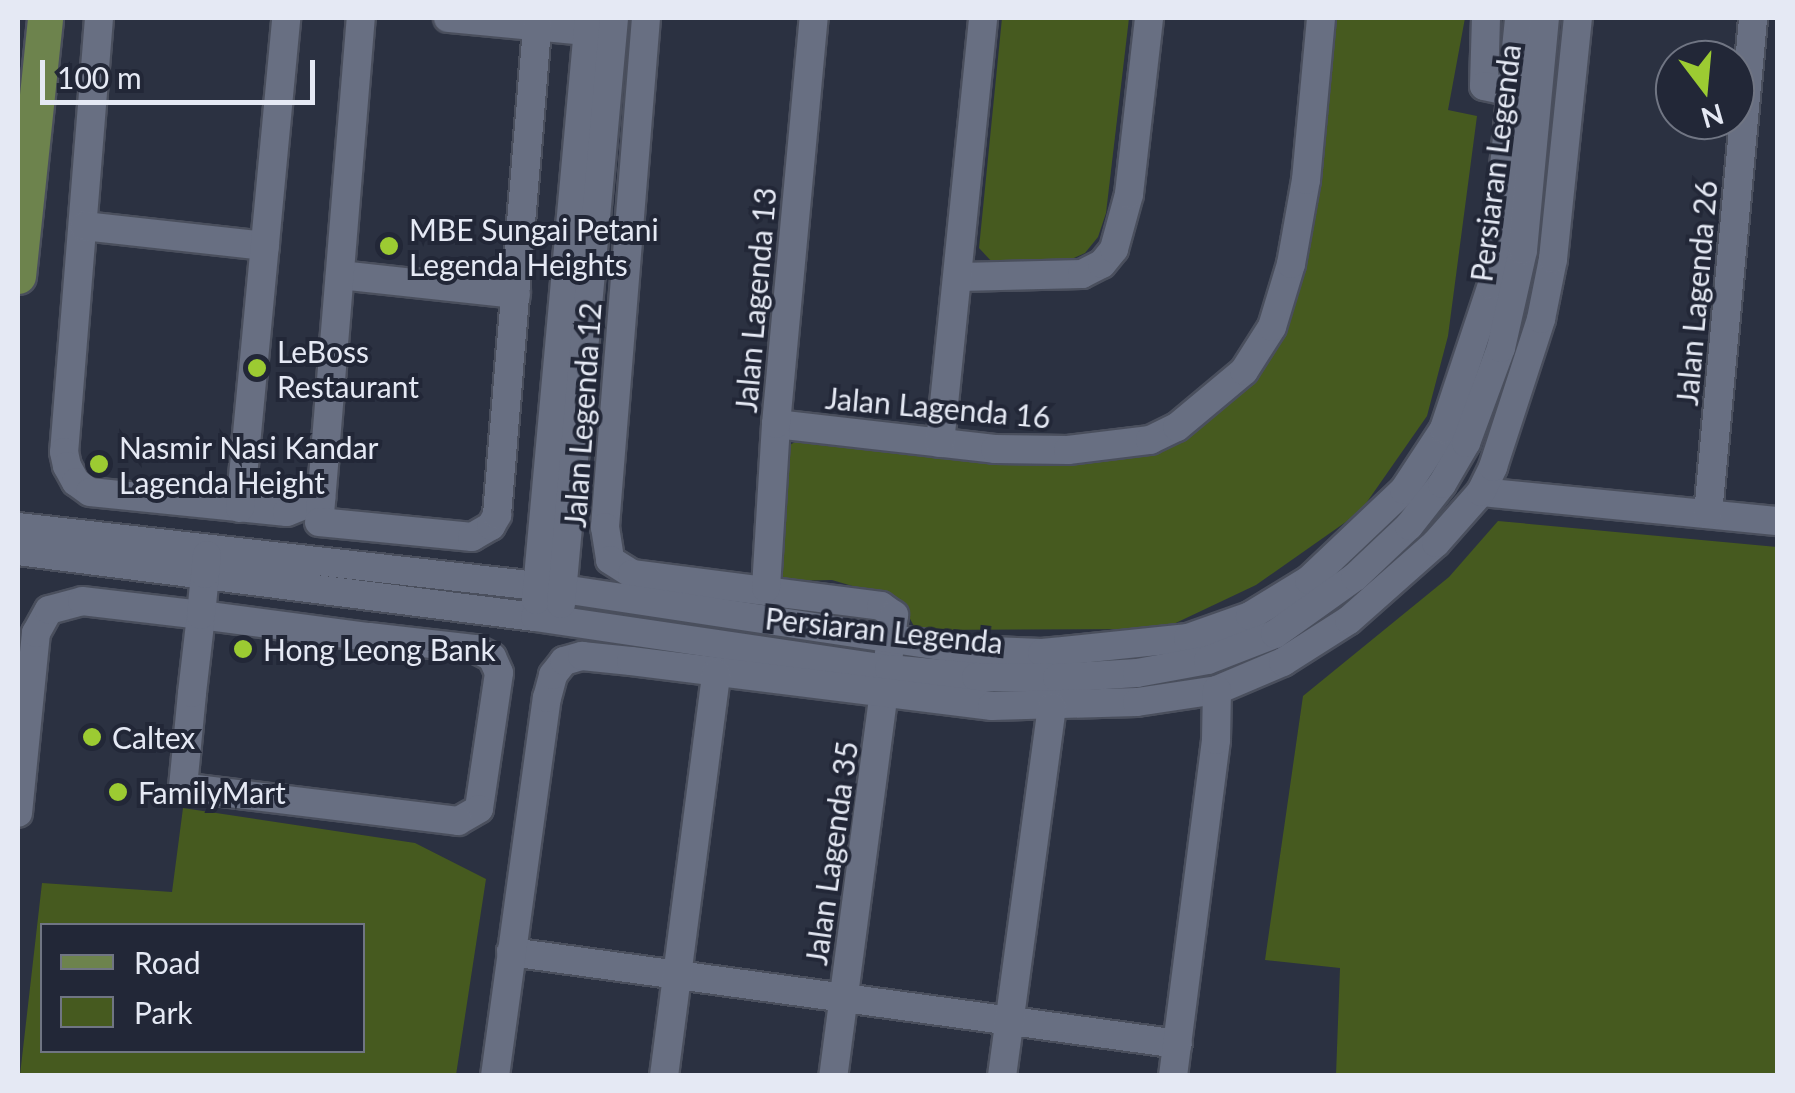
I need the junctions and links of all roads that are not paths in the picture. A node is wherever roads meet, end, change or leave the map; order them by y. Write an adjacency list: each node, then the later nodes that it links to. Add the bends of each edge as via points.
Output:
1 (45, 18): 25 (main road)
2 (99, 18): 22 (street)
3 (286, 18): 23 (street)
4 (361, 18): 24 (street)
5 (448, 18): 17 (street)
6 (646, 18): 21 (street, Jalan Legenda 12)
7 (814, 18): 28 (street, Jalan Lagenda 13)
8 (983, 18): 26 (street)
9 (1149, 18): 26 (street, via 1129,194 1114,249 1082,274)
10 (1321, 18): 29 (street, Jalan Lagenda 16, via 1291,264 1272,326 1244,371 1191,417 1150,440 1068,450)
11 (1486, 18): 18 (street, via 1484,86)
12 (1519, 18): 18 (street, Persiaran Legenda)
13 (1545, 18): 18 (street, Persiaran Legenda)
14 (1578, 18): 19 (street)
15 (1753, 18): 33 (street, Jalan Lagenda 26)
16 (601, 25): 17 (street); 20 (street)
17 (538, 26): 27 (street)
18 (1525, 95): 19 (street); 40 (street, Persiaran Legenda, via 1492,285 1458,398 1428,456)
19 (1570, 100): 30 (street, via 1548,292)
20 (587, 174): 21 (street); 41 (street)
21 (632, 178): 42 (street, Jalan Legenda 12, via 606,548 617,567 632,574)
22 (84, 226): 23 (street); 31 (street, via 64,452 76,482 90,492)
23 (264, 246): 31 (street)
24 (340, 274): 27 (street); 32 (street)
25 (18, 276)
26 (960, 277): 29 (street)
27 (516, 294): 32 (street, via 492,526 472,536)
28 (776, 424): 29 (street, Jalan Lagenda 16); 42 (street, Jalan Lagenda 13)
29 (940, 444)
30 (1481, 492): 33 (street); 43 (street)
31 (252, 509): 32 (street); 37 (street, via 277,532)
32 (320, 510): 39 (street)
33 (1708, 514): 34 (street)
34 (1778, 521)
35 (18, 527): 38 (street, Persiaran Legenda)
36 (18, 552): 38 (street, Persiaran Legenda)
37 (282, 558): 38 (street, Persiaran Legenda); 39 (street, Persiaran Legenda)
38 (206, 561): 44 (street); 45 (street, Persiaran Legenda)
39 (316, 561): 41 (street, Persiaran Legenda)
40 (1347, 566): 43 (street); 46 (street, Persiaran Legenda, via 1188,638 1042,653); 48 (street, Persiaran Legenda, via 1275,634 1178,667)
41 (550, 588): 45 (street); 46 (street, Persiaran Legenda)
42 (766, 588): 46 (street, Jalan Legenda 12, via 881,606 894,615)
43 (1376, 598): 49 (street, via 1308,648)
44 (200, 615): 44 (street, via 476,648 497,664 484,801 458,821 183,786); 51 (street, via 82,601 49,610 36,633)
45 (547, 619): 48 (street, Persiaran Legenda)
46 (893, 640): 48 (street, Jalan Lagenda 35)
47 (716, 673): 48 (street); 52 (street, via 582,656 564,661 553,675); 53 (street)
48 (887, 682): 50 (street); 54 (street, Jalan Lagenda 35)
49 (1217, 690): 50 (street); 56 (street)
50 (1052, 707): 55 (street)
51 (18, 813)
52 (512, 952): 53 (street); 57 (street)
53 (677, 975): 54 (street); 58 (street)
54 (844, 997): 55 (street); 59 (street, Jalan Lagenda 35)
55 (1009, 1021): 56 (street); 60 (street)
56 (1178, 1044): 61 (street)
57 (496, 1076)
58 (664, 1076)
59 (833, 1076)
60 (1002, 1076)
61 (1173, 1076)

